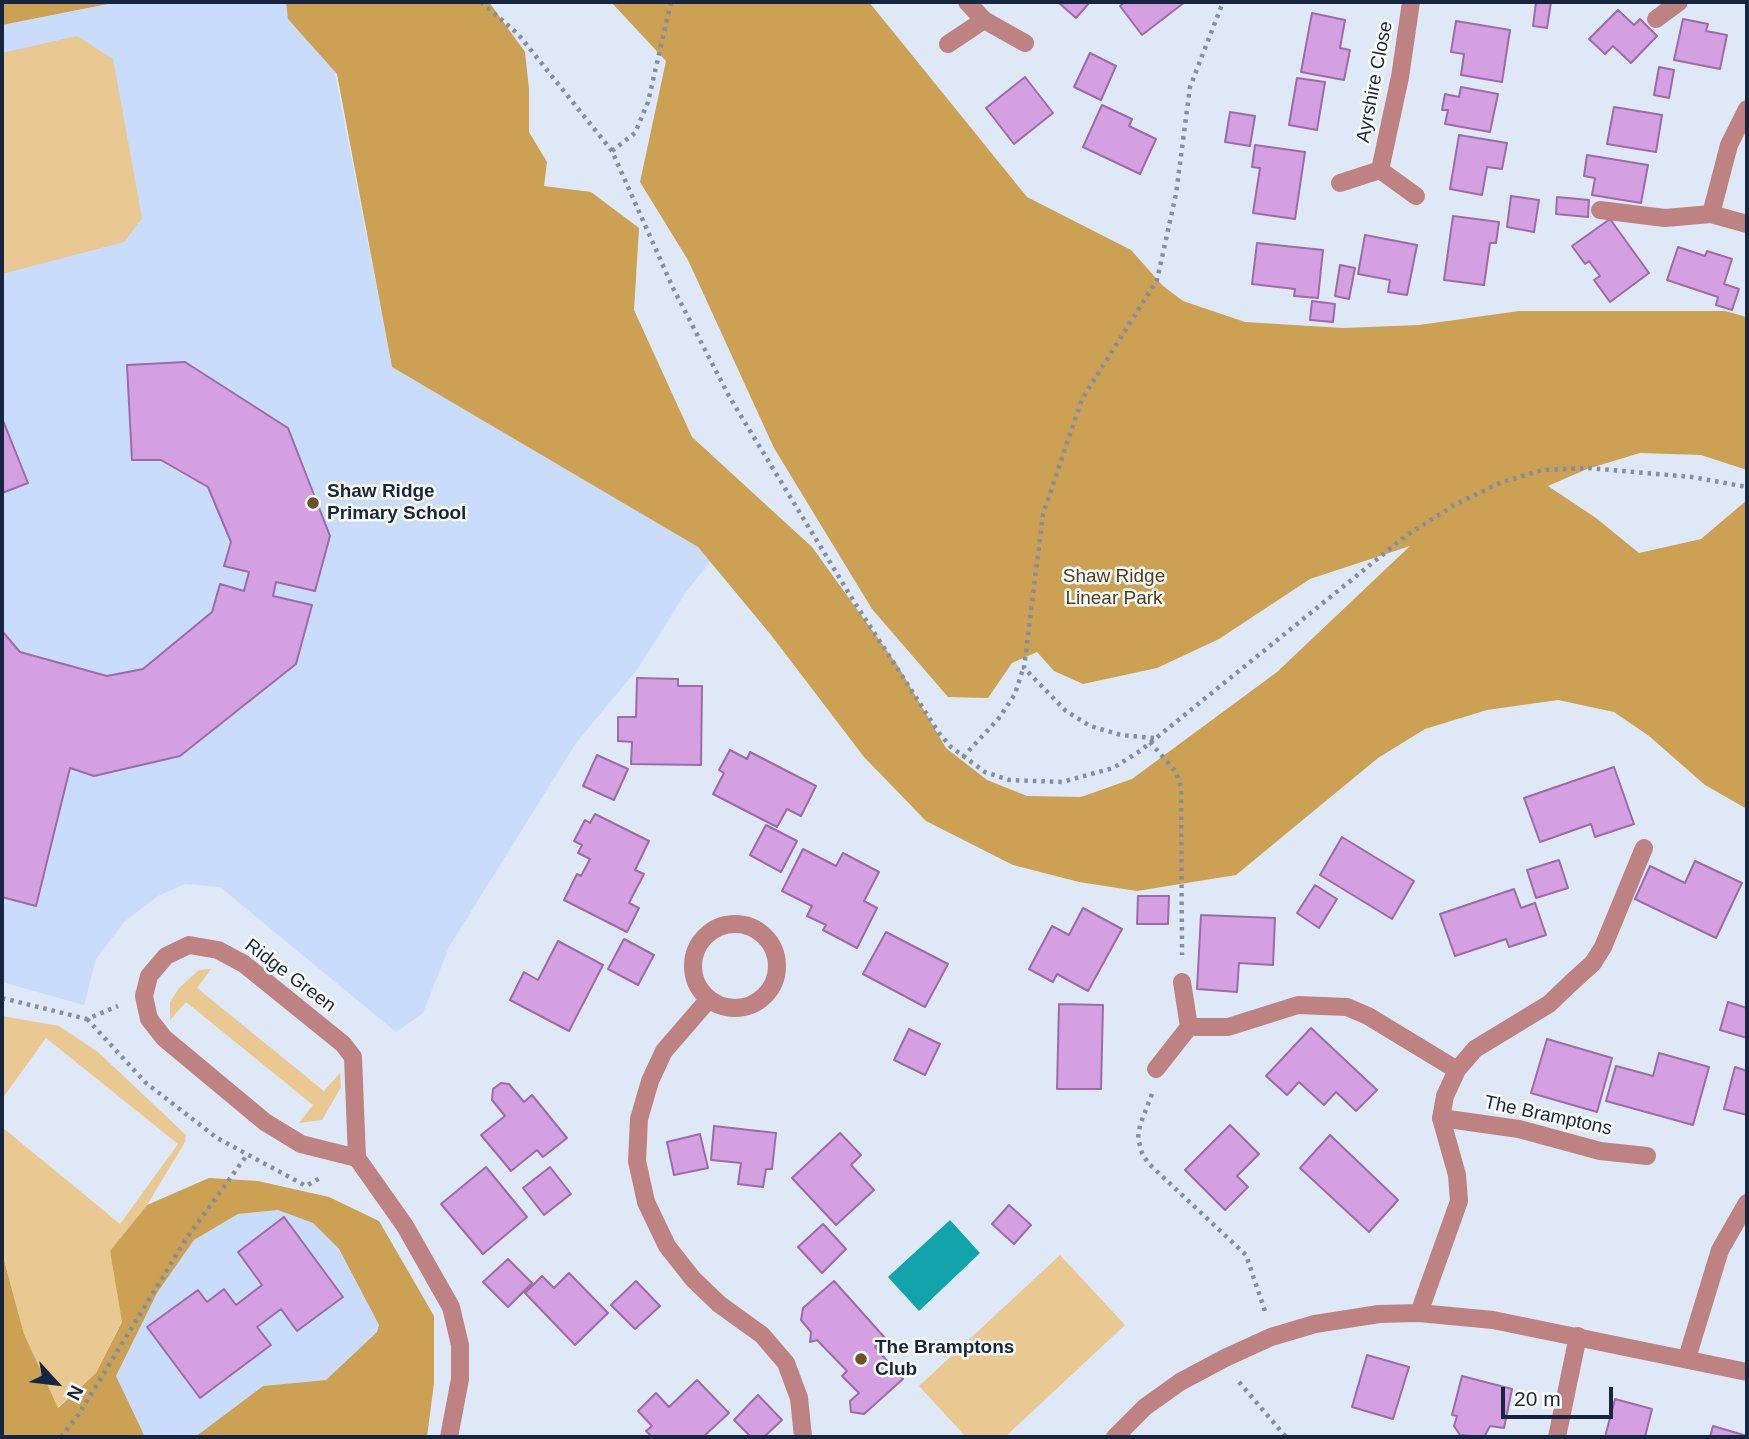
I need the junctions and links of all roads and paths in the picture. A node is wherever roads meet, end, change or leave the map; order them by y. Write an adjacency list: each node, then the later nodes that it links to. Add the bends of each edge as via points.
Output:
1 (481, 2): 12 (path, via 518,34)
2 (671, 2): 12 (path, via 648,102 635,133)
3 (967, 2): 8 (street)
4 (1223, 2): 20 (path, via 1190,87 1176,194 1157,280 1082,399 1042,514)
5 (1410, 2): 13 (street, Ayrshire Close)
6 (1679, 2): 7 (street)
7 (1656, 19)
8 (984, 20): 9 (street); 10 (street)
9 (1025, 43)
10 (948, 44)
11 (1747, 109): 17 (street, via 1730,145)
12 (612, 151): 22 (path, via 673,288 730,398 939,733)
13 (1380, 170): 14 (street, Ayrshire Close); 15 (street, Ayrshire Close)
14 (1340, 183)
15 (1416, 196)
16 (1600, 210): 17 (street, via 1665,218)
17 (1711, 214): 18 (street)
18 (1747, 224)
19 (1747, 487): 21 (path, via 1598,468 1543,470 1502,482 1407,535)
20 (1024, 668): 21 (path, via 1066,711 1090,726); 22 (path, via 1010,702)
21 (1152, 740): 22 (path, via 1113,768 1062,782 1009,780); 24 (path, via 1176,772 1181,787)
22 (963, 758)
23 (1643, 848): 31 (street, via 1593,963 1549,1004 1475,1049)
24 (1182, 982): 29 (street)
25 (144, 996): 28 (path); 35 (street, via 149,1019 164,1038 265,1122 301,1144); 35 (street, Ridge Green, via 149,976 166,956 189,945 218,950 244,964 354,1057)
26 (2, 998): 28 (path)
27 (709, 999): 27 (street, via 699,988 693,959 707,934 734,923 762,933 776,958 777,972 767,992 750,1006 736,1008); 45 (street, via 664,1051 650,1081 639,1119 637,1161 646,1202 667,1245 693,1279 762,1335 786,1363 799,1398)
28 (87, 1019): 33 (path, via 146,1083 216,1138)
29 (1189, 1027): 30 (street); 31 (street, via 1228,1027 1298,1005 1347,1007)
30 (1156, 1069): 39 (path, via 1151,1101 1140,1125 1142,1153 1246,1255)
31 (1457, 1070): 32 (street)
32 (1441, 1118): 34 (street, The Bramptons, via 1519,1129 1600,1151); 37 (street, via 1457,1175 1459,1201)
33 (247, 1155): 35 (path, via 306,1186); 43 (path, via 186,1239)
34 (1647, 1156)
35 (357, 1158): 44 (street, via 405,1226 451,1307 460,1345 460,1379)
36 (1747, 1203): 41 (street, via 1720,1250)
37 (1419, 1313): 38 (street, via 1493,1320); 39 (street, via 1344,1319)
38 (1578, 1336): 41 (street); 48 (street)
39 (1271, 1337): 40 (street)
40 (1225, 1358): 46 (street, via 1145,1407); 47 (path, via 1244,1390)
41 (1687, 1358): 42 (street)
42 (1747, 1372)
43 (61, 1437)
44 (449, 1437)
45 (803, 1437)
46 (1115, 1437)
47 (1286, 1437)
48 (1557, 1437)

